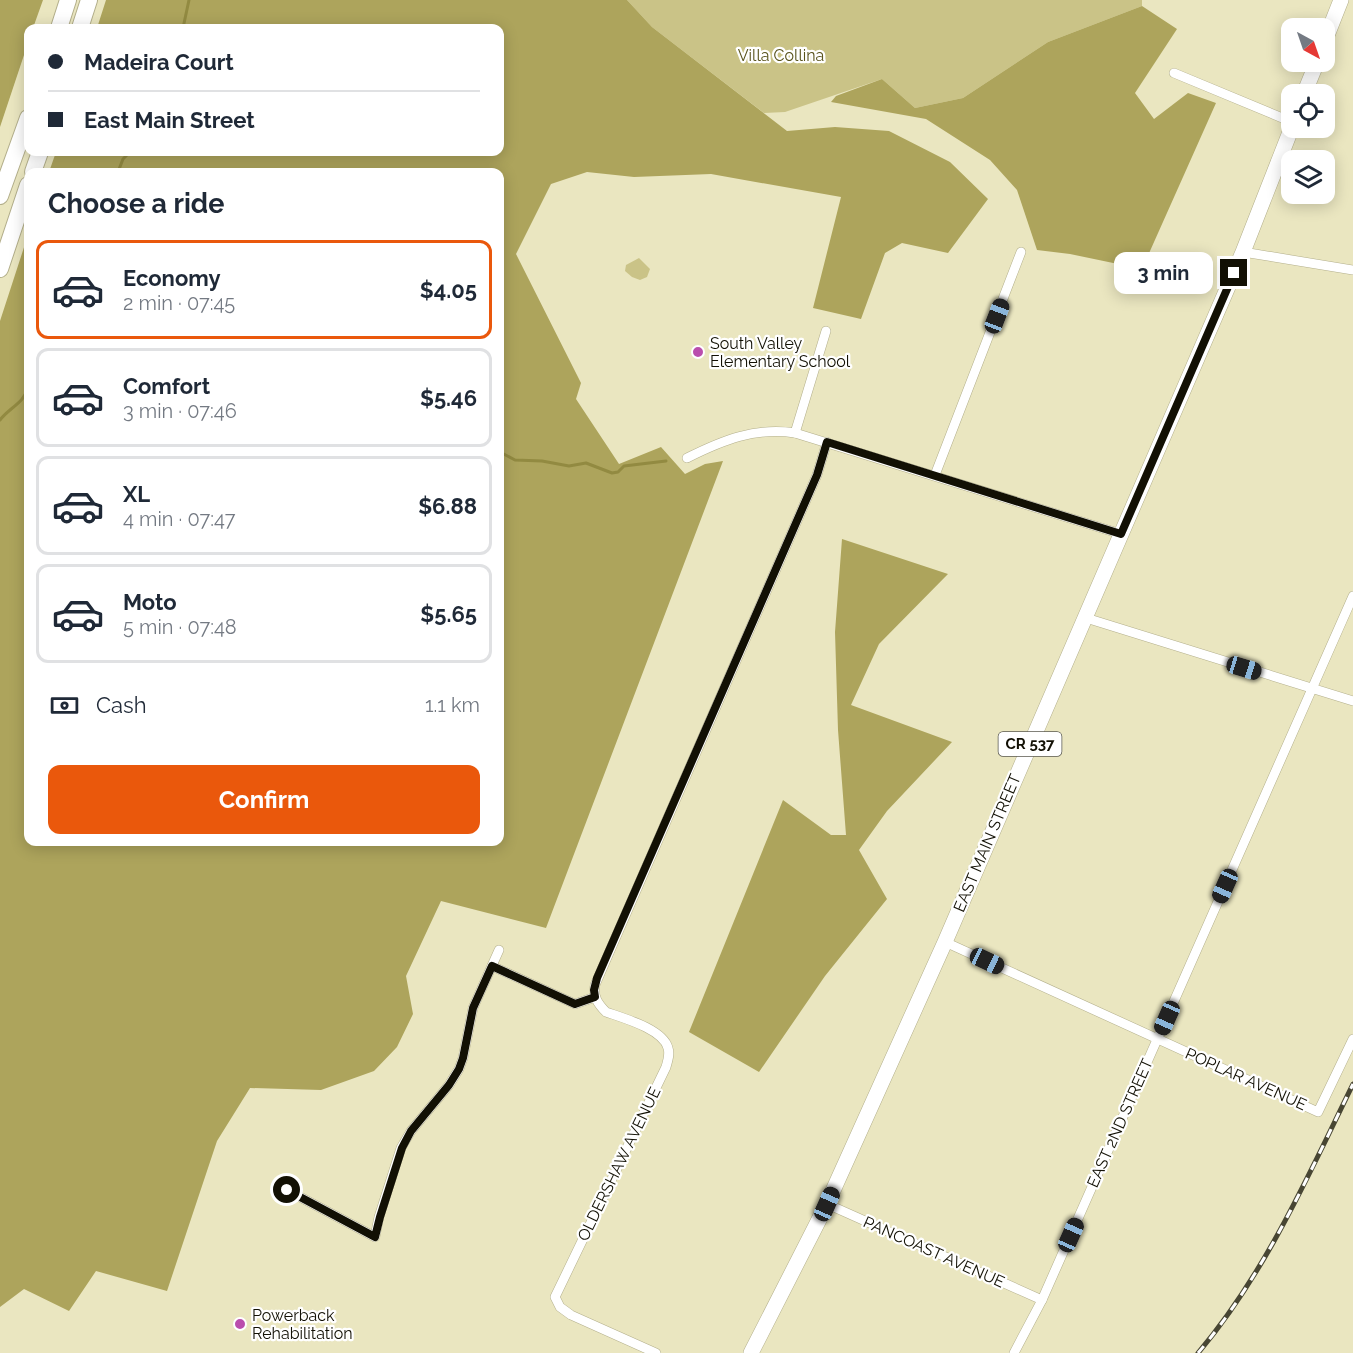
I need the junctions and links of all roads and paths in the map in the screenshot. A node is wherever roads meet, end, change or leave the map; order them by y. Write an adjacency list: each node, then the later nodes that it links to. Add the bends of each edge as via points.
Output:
1 (68, 0): 5 (highway)
2 (89, 0): 6 (highway)
3 (1341, 0): 4 (main road)
4 (1334, 18)
5 (60, 24)
6 (81, 24)
7 (1174, 73): 8 (street)
8 (1281, 117)
9 (24, 129): 11 (highway)
10 (1288, 138): 14 (main road, EAST MAIN STREET / CR 537)
11 (0, 196)
12 (24, 197): 15 (highway)
13 (1022, 252): 21 (street)
14 (1243, 252): 16 (street); 22 (main road, EAST MAIN STREET / CR 537)
15 (0, 269)
16 (1353, 270)
17 (826, 332): 18 (street)
18 (795, 433): 19 (street); 20 (street, via 745,434)
19 (827, 442): 21 (street); 30 (street, via 817,475 607,957)
20 (687, 458)
21 (934, 475): 22 (street)
22 (1121, 534): 24 (main road, EAST MAIN STREET / CR 537)
23 (1353, 596): 25 (street, EAST 2ND STREET)
24 (1086, 618): 25 (street); 27 (main road, EAST MAIN STREET / CR 537)
25 (1312, 689): 26 (street); 32 (street, EAST 2ND STREET)
26 (1353, 701)
27 (945, 942): 32 (street, POPLAR AVENUE); 34 (main road, EAST MAIN STREET / CR 537)
28 (499, 950): 29 (street)
29 (492, 966): 30 (street, via 575,1004); 33 (street, via 473,1008 459,1069 402,1148 375,1237 287,1190)
30 (595, 994): 36 (street, OLDERSHAW AVENUE, via 606,1012 656,1033 669,1050 666,1067 555,1297 571,1315)
31 (1353, 1039): 32 (street, POPLAR AVENUE, via 1318,1112)
32 (1158, 1040): 35 (street, EAST 2ND STREET)
33 (286, 1182)
34 (827, 1204): 35 (street, PANCOAST AVENUE); 37 (main road, EAST MAIN STREET / CR 537)
35 (1042, 1300): 38 (street, EAST 2ND STREET)
36 (656, 1353)
37 (751, 1353)
38 (1014, 1353)

